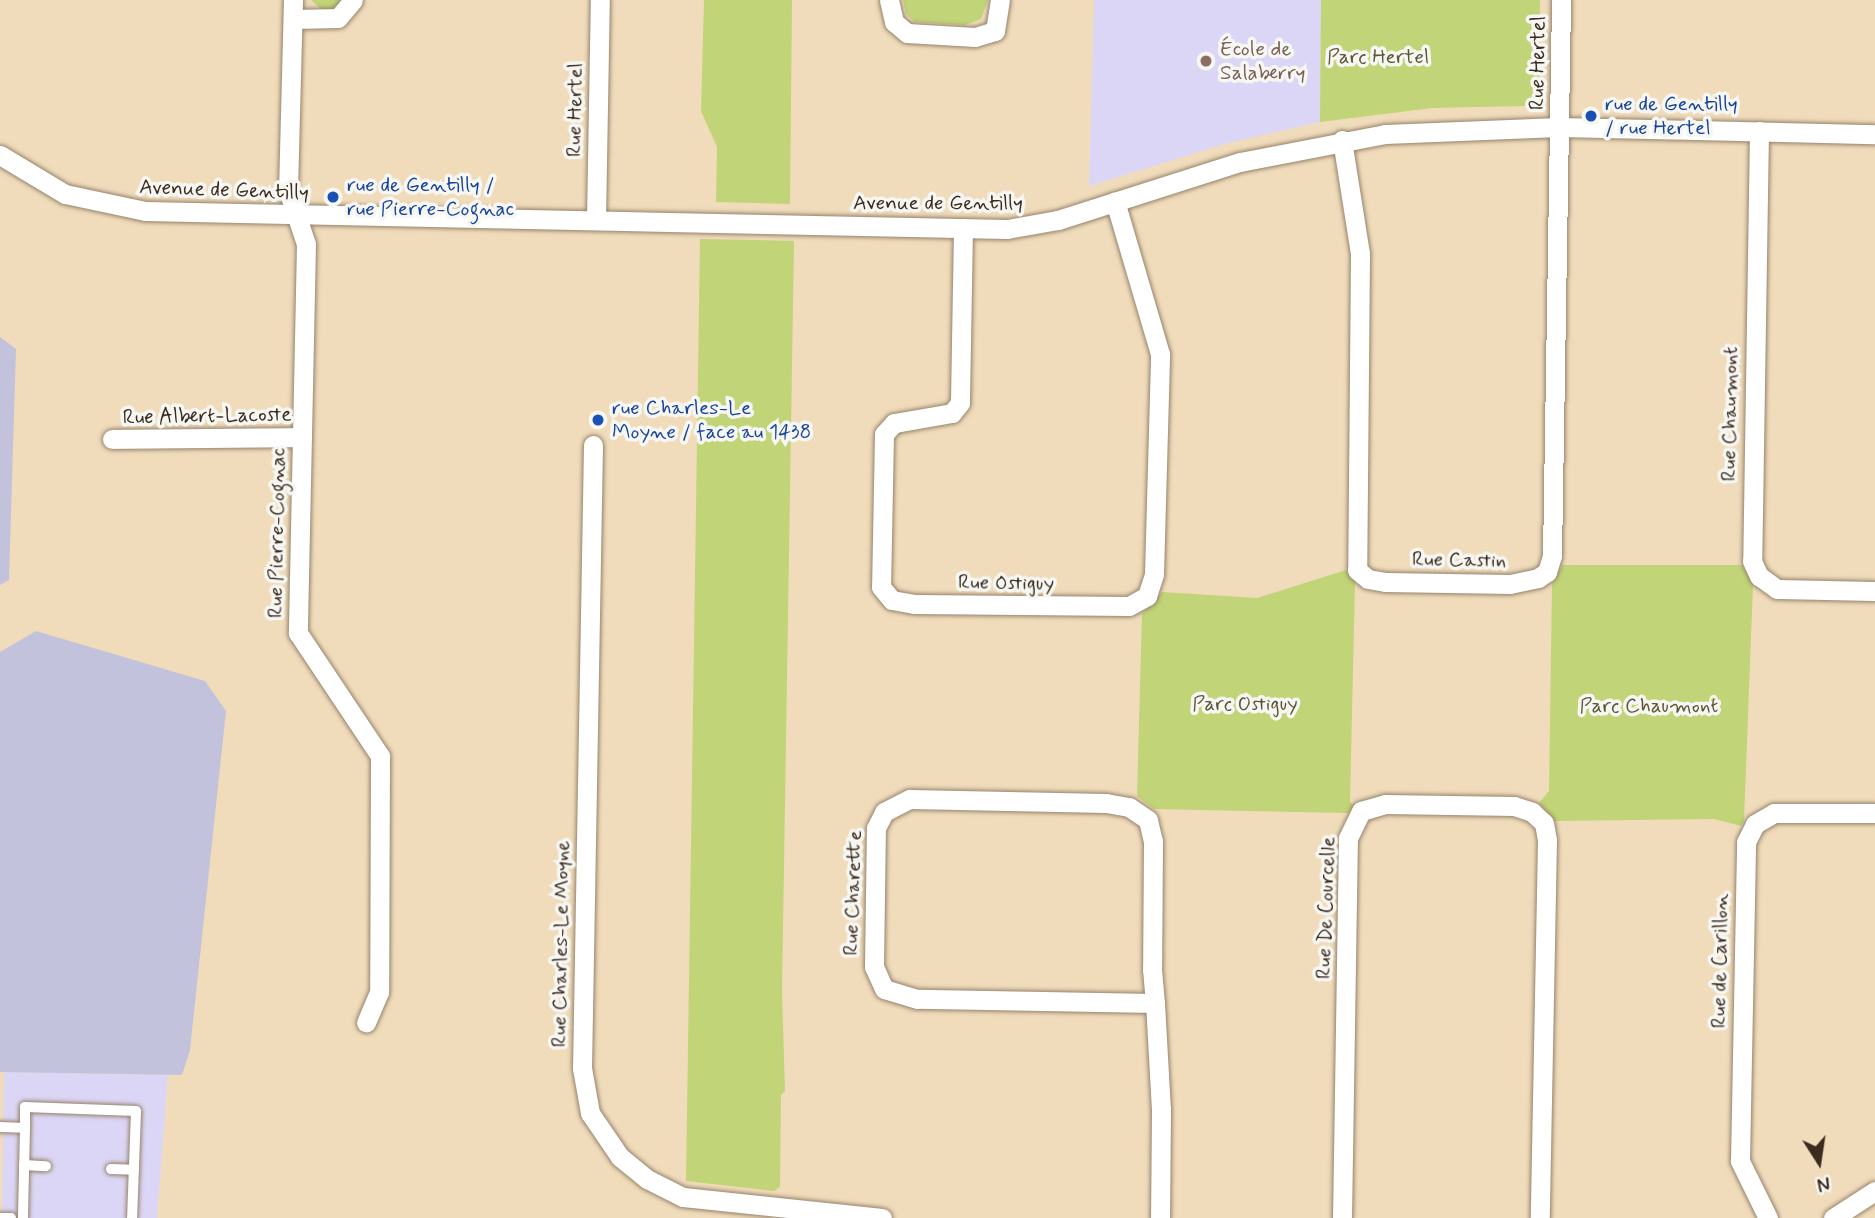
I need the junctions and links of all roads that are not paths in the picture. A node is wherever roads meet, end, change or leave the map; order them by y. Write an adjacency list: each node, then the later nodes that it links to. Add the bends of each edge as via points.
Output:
1 (353, 0): 6 (street, Rue Pierre-Cognac, via 345,14 329,20)
2 (600, 0): 14 (street, Rue Hertel)
3 (889, 0): 4 (street, via 894,22 907,33 975,37 995,31)
4 (1000, 0)
5 (1561, 0): 7 (street, Rue Hertel)
6 (293, 10): 13 (street, Rue Pierre-Cognac, via 288,190)
7 (1559, 127): 8 (street, Avenue de Gentilly); 10 (street, Avenue de Gentilly, via 1427,130); 10 (street, Rue Castin, via 1552,562 1543,575 1518,583 1385,582 1368,579 1357,570 1360,254)
8 (1759, 131): 9 (street, Avenue de Gentilly); 19 (street, Rue Chaumont, via 1752,561 1759,576 1777,589)
9 (1875, 134)
10 (1342, 140): 12 (street, Avenue de Gentilly, via 1209,170)
11 (0, 155): 13 (street, Avenue de Gentilly, via 54,189 99,204 166,213)
12 (1115, 201): 15 (street, Avenue de Gentilly, via 1038,225); 15 (street, Rue Ostiguy, via 1160,354 1154,574 1147,596 1129,606 914,604 892,600 881,587 884,434 894,423 952,413 960,402)
13 (295, 215): 14 (street, Avenue de Gentilly); 16 (street, Rue Pierre-Cognac, via 306,244)
14 (596, 220): 15 (street, Avenue de Gentilly)
15 (963, 228)
16 (302, 437): 17 (street, Rue Albert-Lacoste); 22 (street, Rue Pierre-Cognac, via 299,633 380,756 379,992)
17 (112, 439)
18 (593, 445): 34 (street, Rue Charles-Le Moyne, via 582,1068 590,1113 620,1157 647,1180 683,1197)
19 (1875, 591)
20 (1875, 813): 38 (street, Rue de Carillon, via 1774,813 1755,824 1746,842 1740,1161)
21 (1154, 1003): 21 (street, Rue Charette, via 1153,841 1142,814 1107,803 909,799 884,812 876,828 874,967 884,989 917,999); 35 (street, Rue Charette, via 1161,1109)
22 (366, 1022)
23 (0, 1127): 24 (lane)
24 (25, 1128): 25 (lane); 28 (lane, via 25,1107 136,1111)
25 (24, 1165): 26 (lane); 32 (lane)
26 (46, 1166)
27 (111, 1169): 28 (lane)
28 (134, 1170): 33 (lane)
29 (1875, 1191): 39 (street)
30 (0, 1218): 31 (lane)
31 (11, 1218)
32 (23, 1218)
33 (132, 1218)
34 (882, 1218)
35 (1160, 1218)
36 (1342, 1218): 37 (street, Rue De Courcelle, via 1349,838 1361,811 1385,804 1514,806 1532,811 1544,823)
37 (1539, 1218)
38 (1768, 1218)
39 (1833, 1218)

